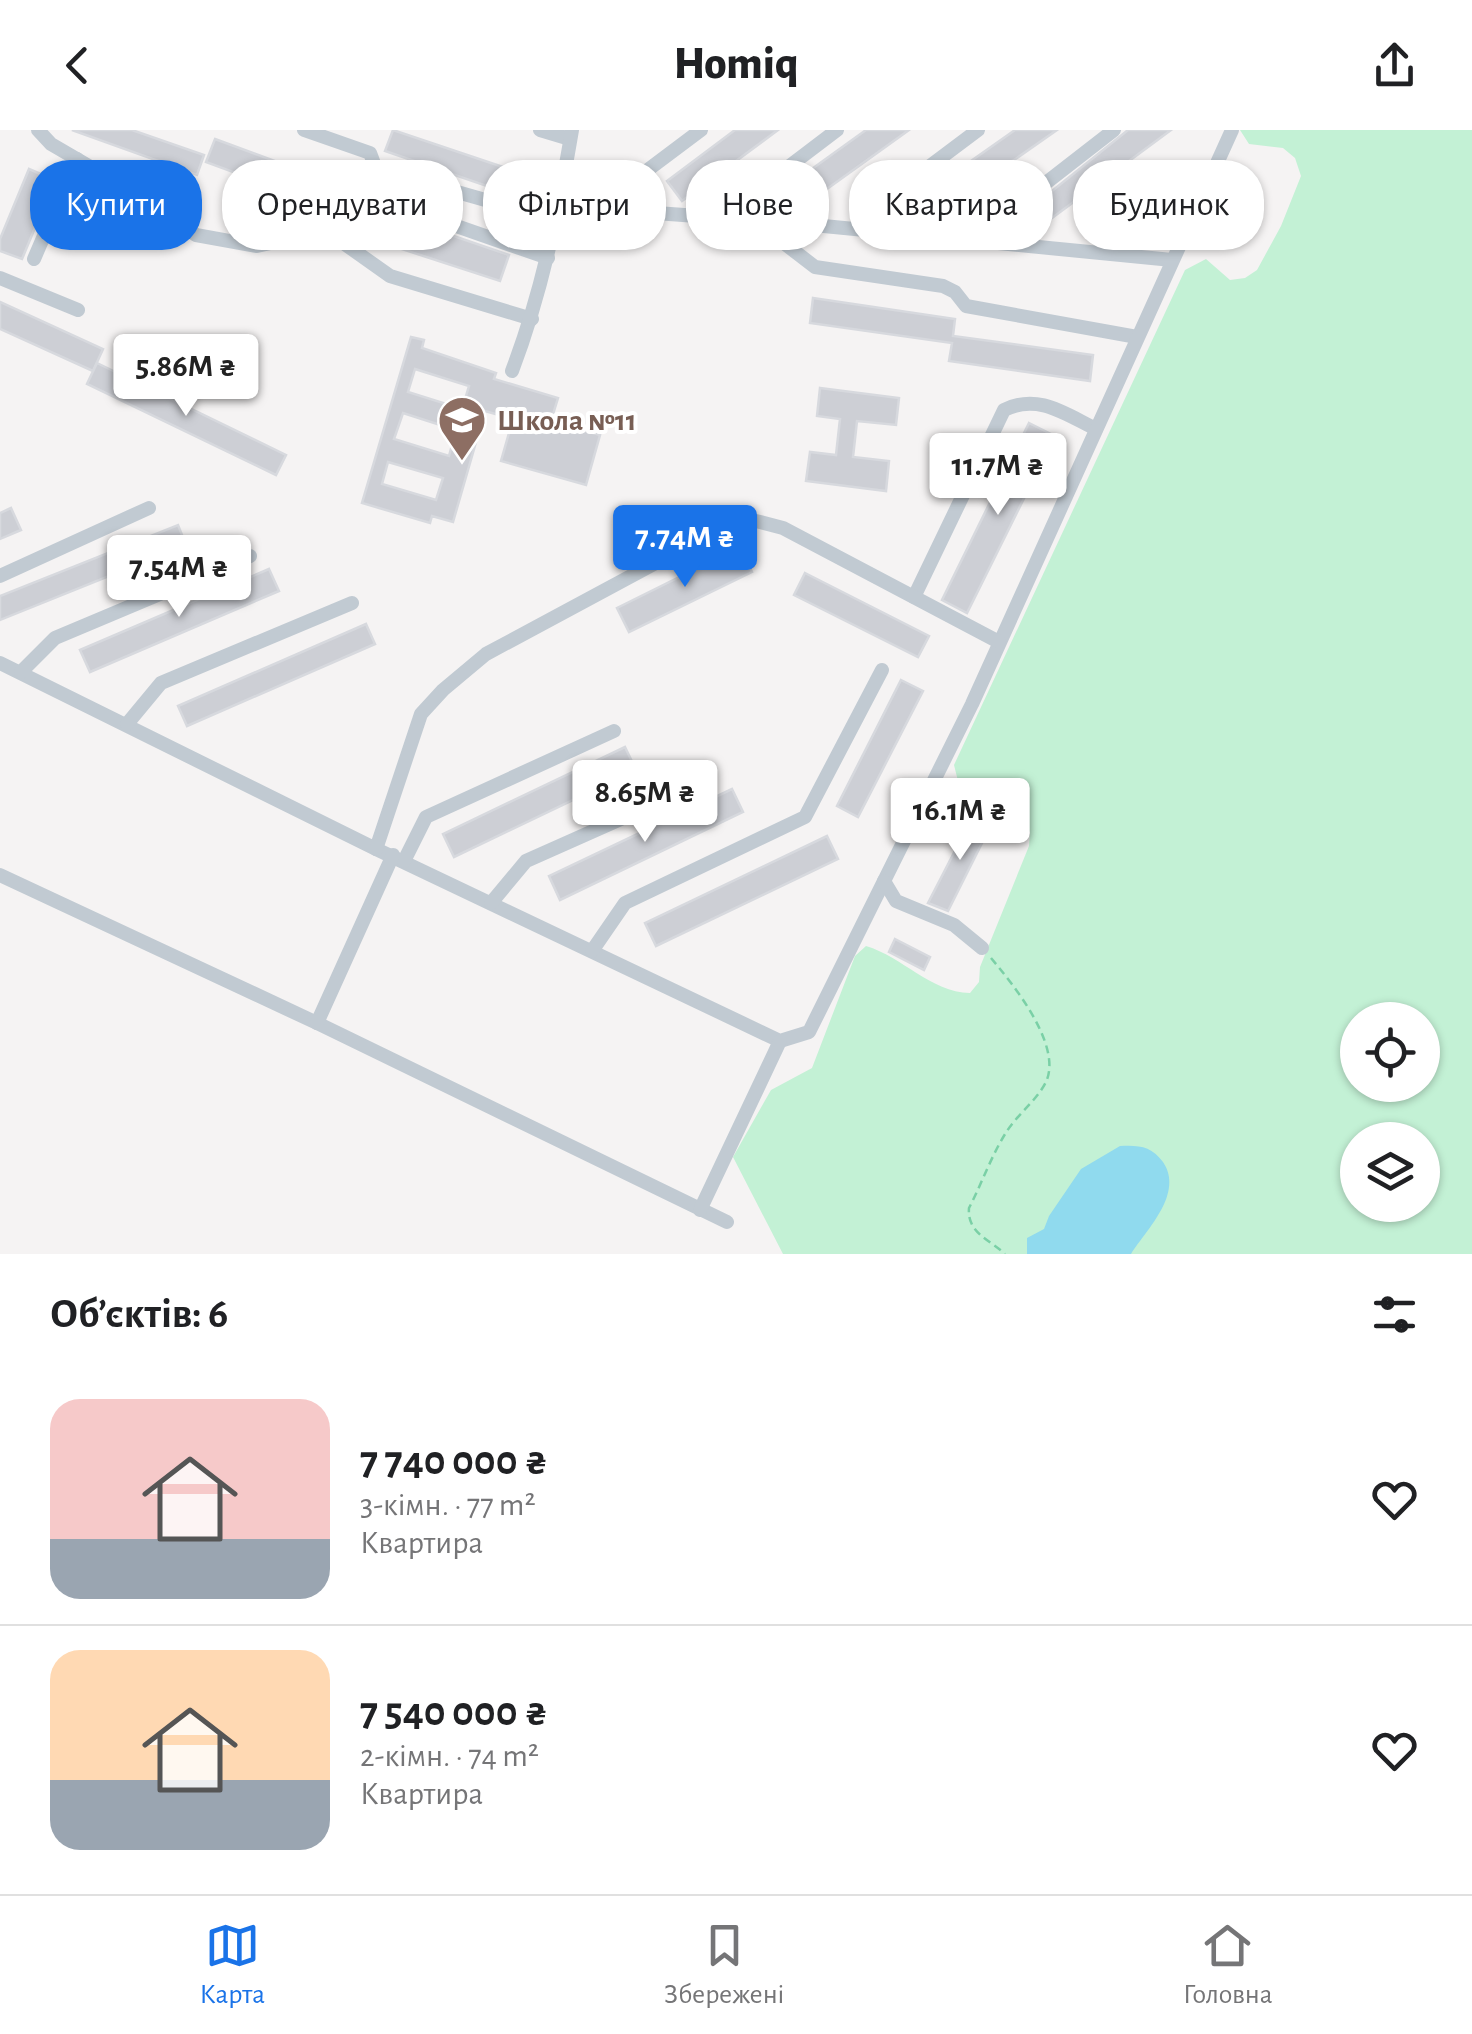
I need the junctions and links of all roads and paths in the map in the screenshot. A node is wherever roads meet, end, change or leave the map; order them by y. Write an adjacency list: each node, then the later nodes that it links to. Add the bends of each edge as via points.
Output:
1 (38, 130): 10 (street)
2 (304, 130): 16 (street, via 370,153 376,169)
3 (540, 130): 9 (street)
4 (701, 130): 12 (street)
5 (836, 130): 13 (street)
6 (978, 130): 14 (street)
7 (1114, 130): 15 (street)
8 (1232, 130): 23 (street)
9 (571, 135): 11 (street)
10 (77, 159): 17 (street, via 196,236); 22 (street)
11 (567, 160)
12 (661, 160)
13 (797, 160)
14 (938, 160)
15 (1053, 177)
16 (483, 195)
17 (222, 240)
18 (1053, 248): 23 (street)
19 (550, 250): 21 (street)
20 (793, 250): 27 (street, via 815,267 943,286 966,306)
21 (548, 258): 26 (street); 26 (street, via 362,193 354,195 338,232 342,242 390,276)
22 (34, 259)
23 (1172, 260): 27 (street)
24 (0, 278): 25 (street)
25 (78, 310)
26 (532, 319): 28 (street)
27 (1137, 337): 29 (street)
28 (512, 371)
29 (1096, 428): 33 (street, via 1043,403 1004,410); 35 (street)
30 (148, 508): 32 (street)
31 (250, 556): 38 (street, via 55,638)
32 (0, 576)
33 (914, 597): 35 (street); 42 (street, via 783,528 756,521 728,524 486,654 443,690 421,714)
34 (352, 604): 39 (street, via 161,684)
35 (1000, 642): 45 (street)
36 (0, 662): 38 (street)
37 (882, 670): 48 (street, via 805,817 625,904)
38 (21, 672): 39 (street)
39 (127, 724): 42 (street)
40 (614, 732): 43 (street, via 426,817)
41 (706, 780): 46 (street, via 526,861)
42 (376, 848): 43 (street)
43 (398, 858): 46 (street); 49 (street)
44 (0, 875): 49 (street)
45 (884, 881): 47 (street, via 896,901 954,925); 50 (street, via 809,1032)
46 (491, 902): 48 (street)
47 (982, 948): 53 (path, via 1019,991 1048,1063 1048,1080 1008,1130 970,1208 972,1228)
48 (592, 951): 50 (street)
49 (317, 1022): 51 (street)
50 (780, 1041): 51 (street)
51 (700, 1210): 52 (street)
52 (727, 1222)
53 (1005, 1254)

